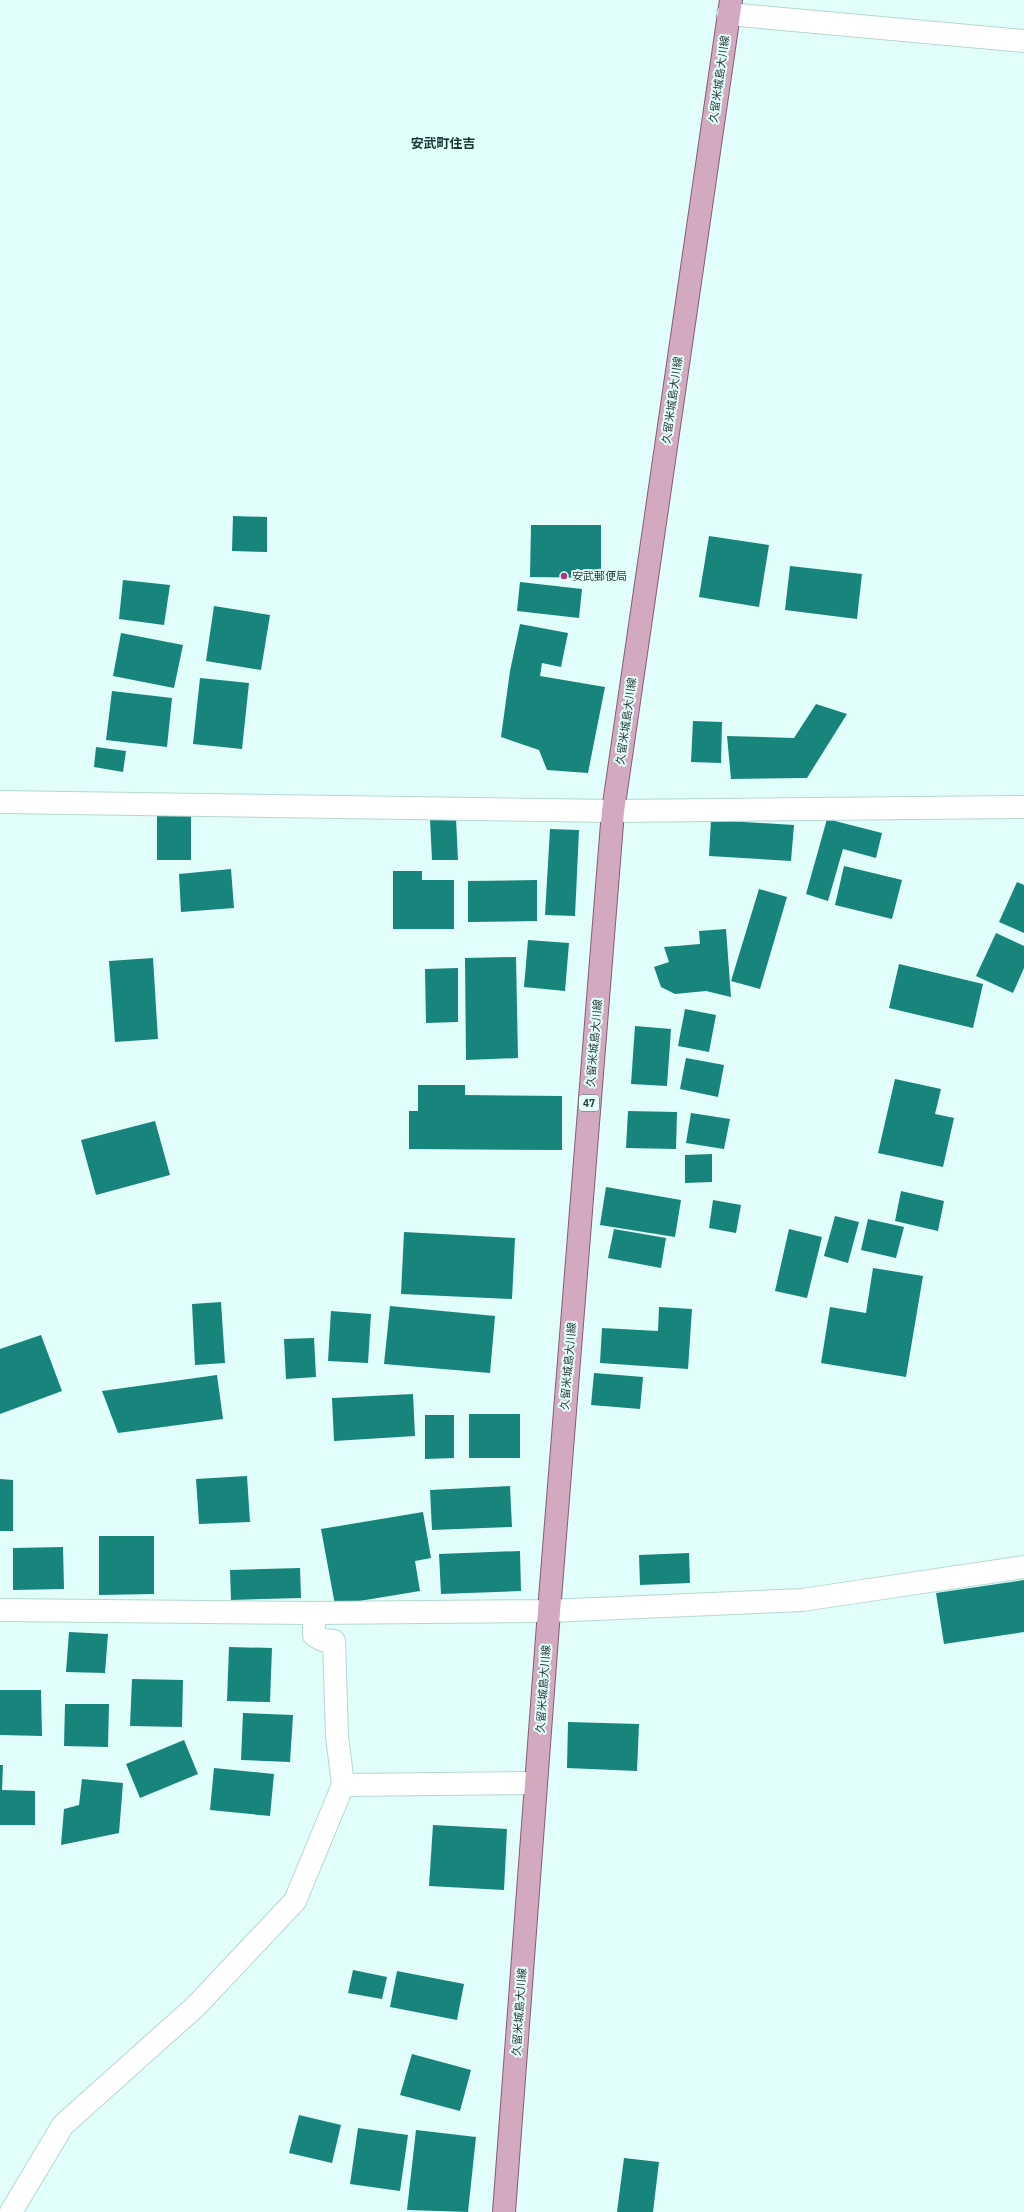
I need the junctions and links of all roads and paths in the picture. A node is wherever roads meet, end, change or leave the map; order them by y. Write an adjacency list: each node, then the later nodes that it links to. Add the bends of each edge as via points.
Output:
1 (730, 7): 2 (street); 5 (main road, 久留米城島大川線 / 47)
2 (1024, 40)
3 (0, 802): 5 (street)
4 (1024, 807): 5 (street)
5 (613, 811): 8 (main road, 久留米城島大川線 / 47)
6 (1024, 1567): 8 (street, via 802,1600)
7 (0, 1610): 9 (street)
8 (549, 1611): 9 (street); 10 (main road, 久留米城島大川線 / 47)
9 (314, 1613): 11 (street, via 314,1635 322,1640 334,1641 336,1736)
10 (536, 1783): 11 (street); 13 (main road, 久留米城島大川線 / 47)
11 (343, 1785): 12 (street, via 295,1901 196,2006 63,2125)
12 (11, 2212)
13 (504, 2212)

